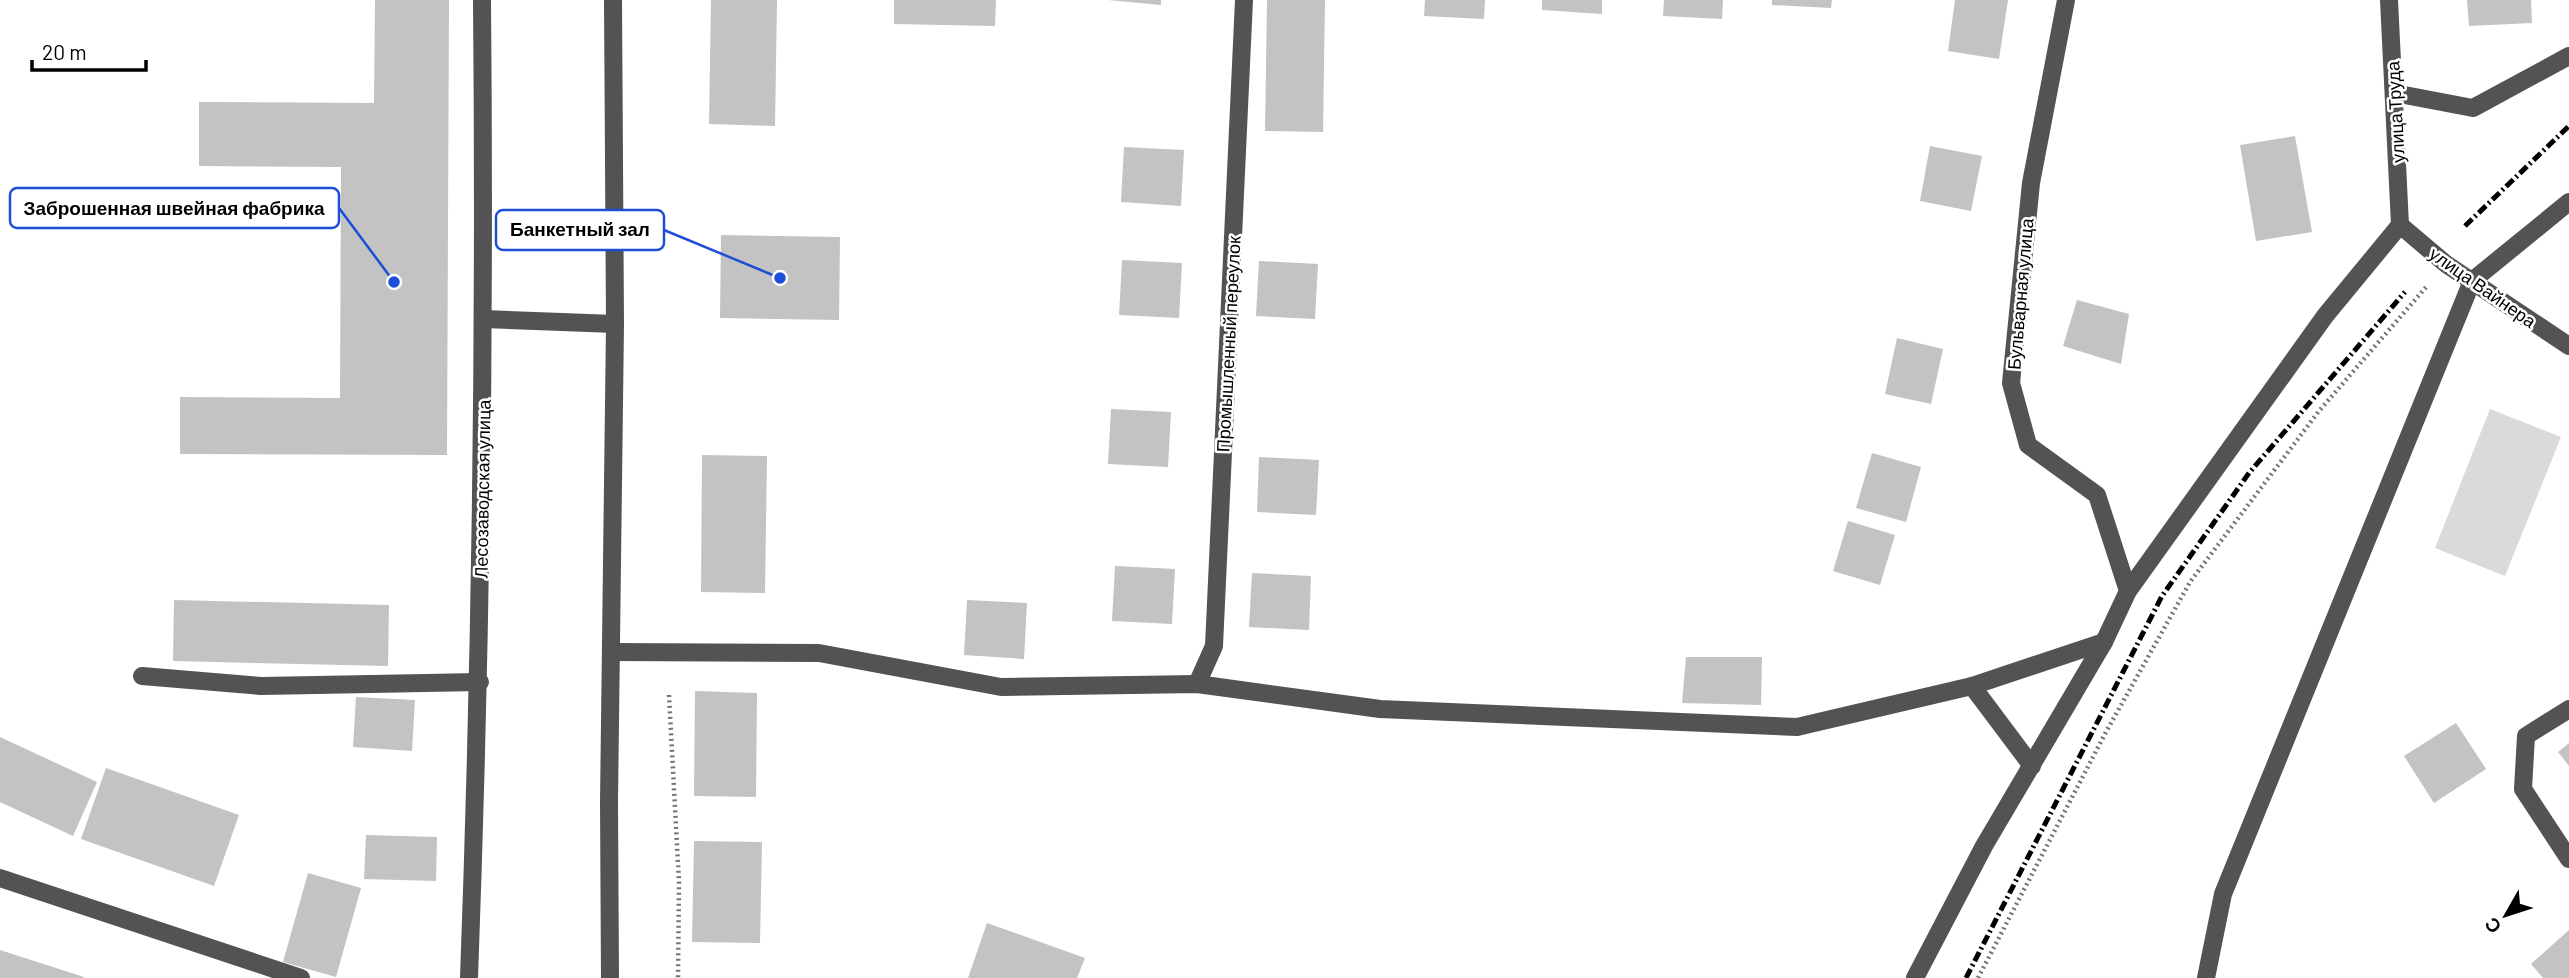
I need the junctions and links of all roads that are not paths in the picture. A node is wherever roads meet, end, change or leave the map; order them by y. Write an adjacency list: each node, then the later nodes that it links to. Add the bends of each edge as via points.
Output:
1 (482, 0): 11 (street, Лесозаводская улица)
2 (613, 0): 12 (street)
3 (1244, 0): 19 (street, Промышленный переулок, via 1214,646)
4 (2066, 0): 14 (street, Бульварная улица, via 2031,183 2011,383 2028,445 2096,495)
5 (2389, 0): 7 (street, улица Труда)
6 (2569, 56): 7 (street, via 2473,107)
7 (2394, 93): 9 (street, улица Труда)
8 (2569, 202): 10 (street)
9 (2400, 225): 10 (street, улица Вайнера); 14 (street, via 2325,316)
10 (2472, 281): 13 (street, улица Вайнера); 29 (street, via 2223,894)
11 (484, 319): 12 (street); 18 (street, Лесозаводская улица)
12 (615, 324): 16 (street)
13 (2569, 346)
14 (2128, 591): 15 (street)
15 (2104, 642): 20 (street); 22 (street)
16 (611, 652): 19 (street, via 819,653 1001,687); 27 (street)
17 (142, 676): 18 (street, via 261,686)
18 (480, 682): 26 (street, Лесозаводская улица)
19 (1197, 684): 20 (street, via 1380,709 1797,727)
20 (1972, 686): 22 (street)
21 (2569, 709): 23 (street, via 2526,736 2523,789)
22 (2032, 766): 28 (street)
23 (2569, 859)
24 (0, 878): 25 (street)
25 (301, 978)
26 (469, 978)
27 (610, 978)
28 (1915, 978)
29 (2206, 978)

